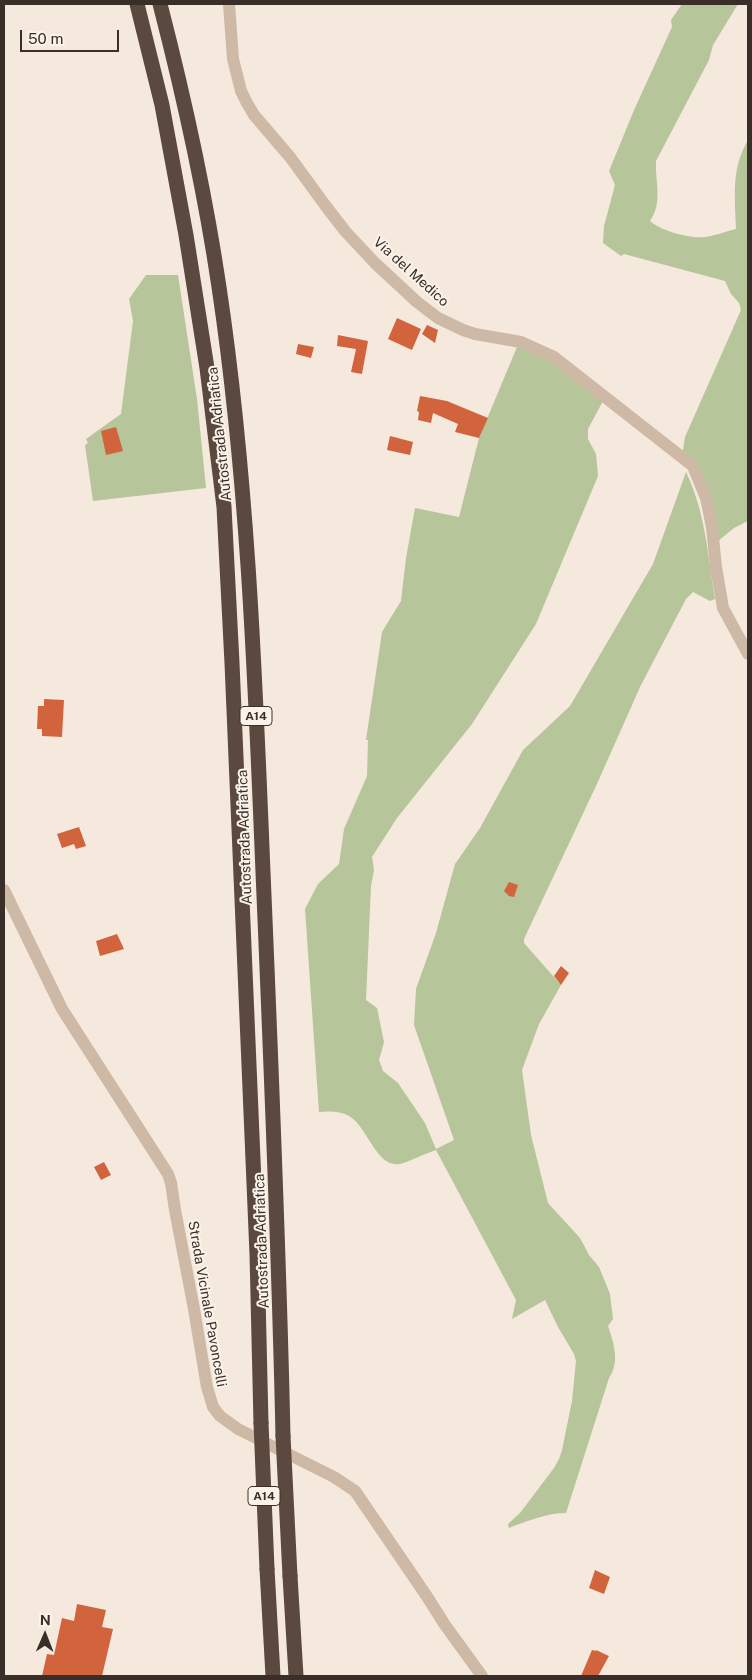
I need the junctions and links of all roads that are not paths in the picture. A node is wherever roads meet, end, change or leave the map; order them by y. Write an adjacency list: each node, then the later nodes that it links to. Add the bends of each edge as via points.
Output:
1 (137, 4): 6 (highway, Autostrada Adriatica / A14, bridge, via 162,106 186,235 224,507)
2 (160, 4): 7 (highway, Autostrada Adriatica / A14, bridge, via 181,87 219,286 244,504 254,668 279,1236 283,1436)
3 (229, 4): 4 (street, Via del Medico, via 233,59 247,103 335,218 375,263 438,318 475,334 521,342 554,357 693,466 706,498 723,608)
4 (748, 654)
5 (4, 890): 8 (street, Strada Vicinale Pavoncelli, via 62,1009 168,1174 213,1407 238,1429 334,1477 355,1491)
6 (274, 1676)
7 (296, 1676)
8 (482, 1676)

